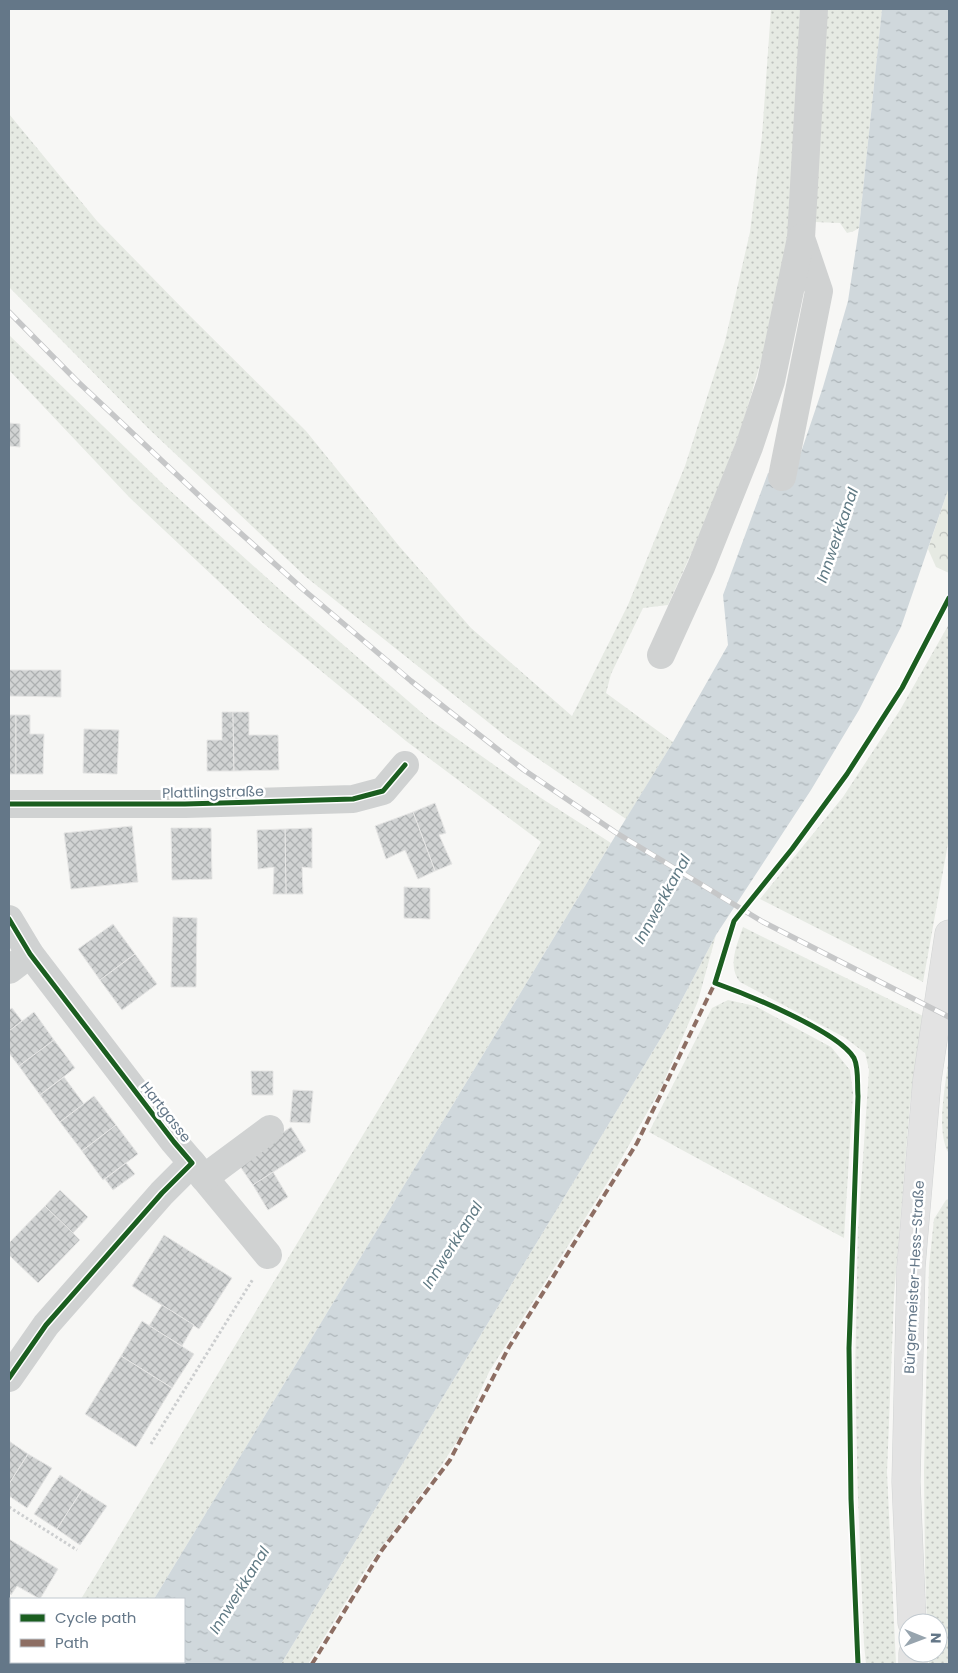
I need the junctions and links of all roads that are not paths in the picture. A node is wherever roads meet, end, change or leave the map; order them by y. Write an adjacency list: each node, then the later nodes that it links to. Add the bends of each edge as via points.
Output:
1 (814, 9): 2 (street)
2 (801, 238): 3 (street, via 819,291); 4 (street, via 770,380 749,447)
3 (782, 477)
4 (661, 656)
5 (405, 765): 6 (street, Plattlingstraße, via 383,790 353,798 195,804)
6 (9, 804)
7 (9, 919): 9 (street, Hartgasse)
8 (949, 934): 14 (main road, Bürgermeister-Hess-Straße, via 927,1080 912,1267 906,1482)
9 (19, 962): 11 (street, Hartgasse)
10 (270, 1129): 11 (street)
11 (198, 1170): 12 (street, Hartgasse); 13 (street, via 162,1193 46,1325)
12 (268, 1255)
13 (9, 1378)
14 (912, 1613)

